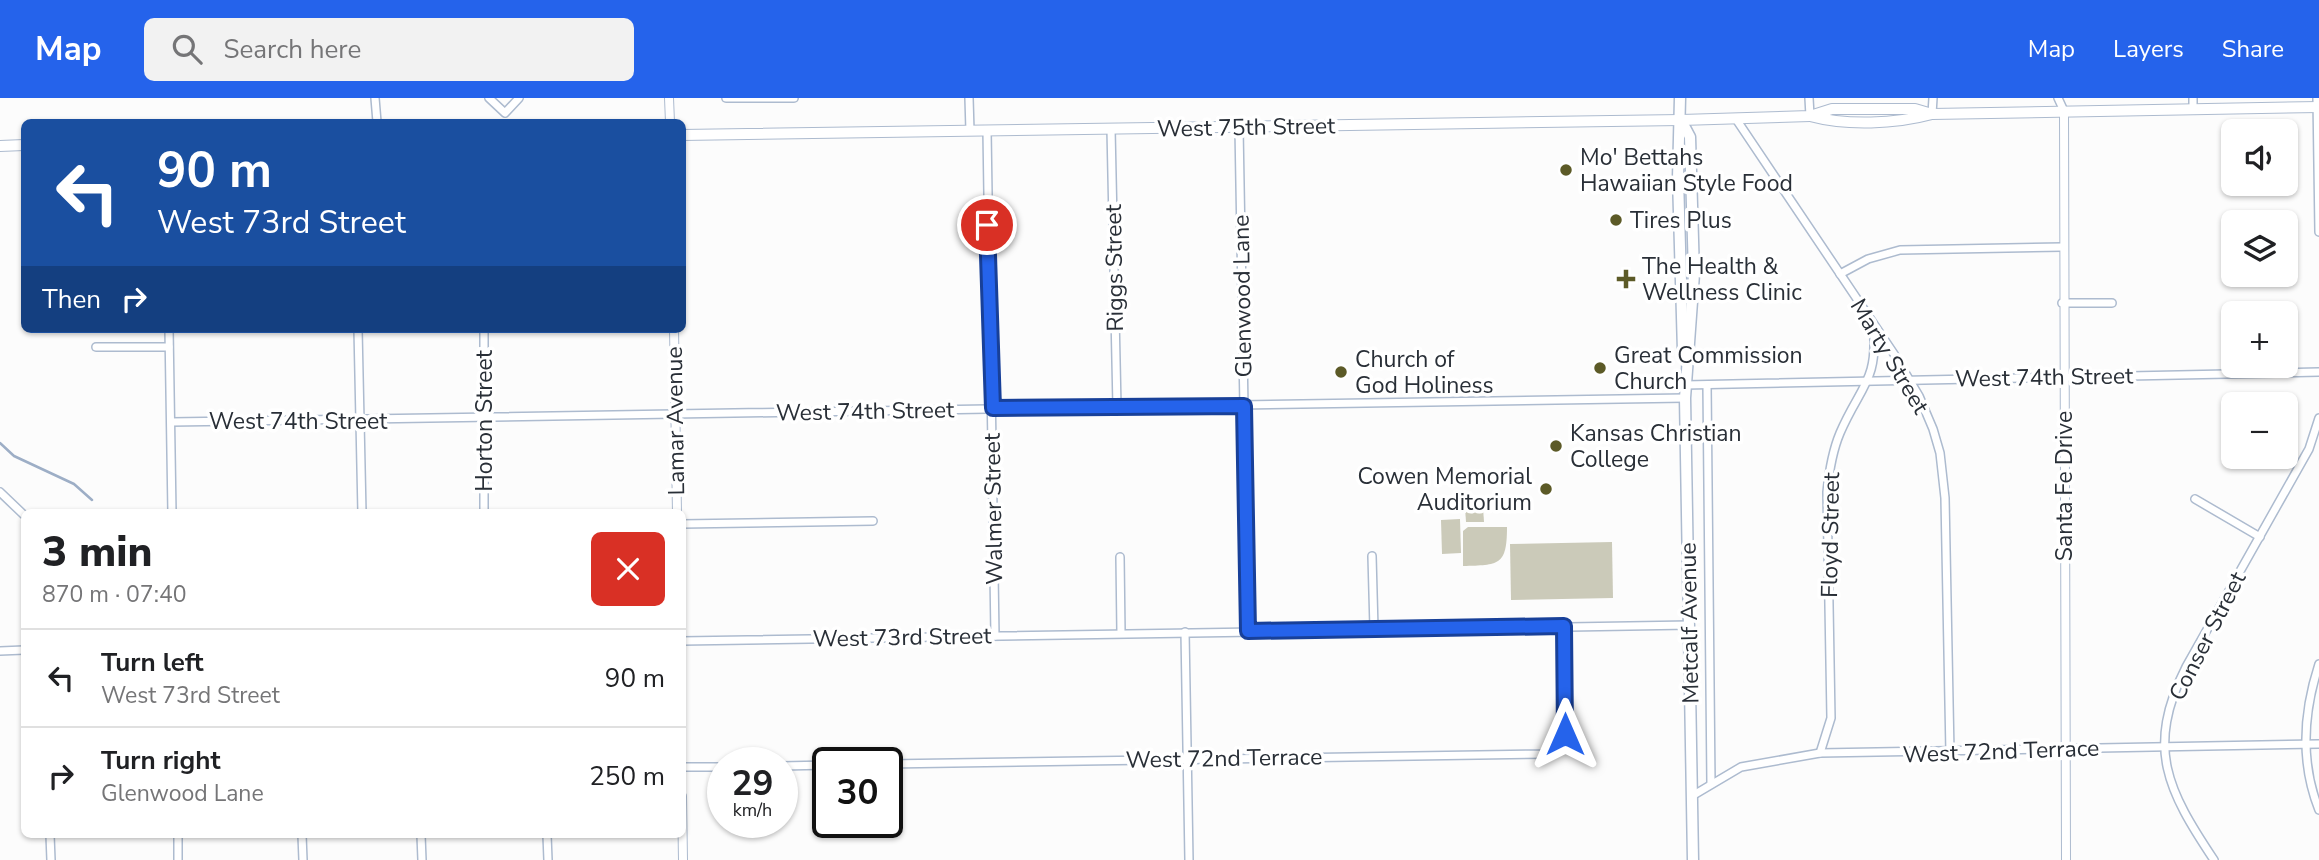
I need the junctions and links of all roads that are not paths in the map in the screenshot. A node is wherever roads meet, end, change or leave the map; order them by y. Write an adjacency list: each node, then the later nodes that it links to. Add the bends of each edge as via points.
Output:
1 (375, 98): 19 (street)
2 (489, 98): 16 (street)
3 (519, 98): 16 (street)
4 (669, 98): 21 (street)
5 (726, 98): 6 (street)
6 (794, 98)
7 (969, 98): 26 (street)
8 (1681, 98): 23 (main road, Metcalf Avenue)
9 (1809, 98): 18 (street)
10 (1933, 98): 17 (street)
11 (2058, 98): 15 (street, Santa Fe Drive)
12 (2066, 98): 15 (street, Santa Fe Drive)
13 (2193, 104): 14 (main road, West 75th Street); 15 (main road, West 75th Street)
14 (2317, 104): 31 (street)
15 (2064, 111): 17 (main road, West 75th Street); 32 (street, Santa Fe Drive)
16 (505, 113): 20 (street)
17 (1933, 114): 18 (main road, West 75th Street, via 1915,109 1832,109)
18 (1810, 116): 22 (main road, West 75th Street)
19 (377, 119)
20 (505, 119)
21 (670, 119)
22 (1736, 119): 23 (main road, West 75th Street); 33 (street, Marty Street)
23 (1681, 121): 24 (main road, West 75th Street); 47 (main road, Metcalf Avenue, via 1679,252)
24 (1239, 128): 25 (main road, West 75th Street); 50 (street, Glenwood Lane)
25 (1111, 129): 27 (main road, West 75th Street); 51 (street, Riggs Street)
26 (970, 131): 27 (main road, West 75th Street); 28 (main road, West 75th Street)
27 (987, 131): 52 (street, Walmer Street)
28 (686, 135)
29 (21, 145): 30 (main road)
30 (0, 146)
31 (2319, 232)
32 (2062, 247): 33 (street, via 1900,250 1868,258); 34 (street, Santa Fe Drive)
33 (1840, 274): 36 (street, Marty Street)
34 (2062, 303): 35 (street); 44 (street, Santa Fe Drive)
35 (2112, 303)
36 (1873, 324): 45 (street, Marty Street); 46 (street, Floyd Street, via 1875,359)
37 (169, 333): 42 (street)
38 (358, 333): 56 (street)
39 (484, 333): 54 (street, Horton Street)
40 (674, 333): 53 (street, Lamar Avenue)
41 (96, 347): 42 (street)
42 (169, 347): 57 (street)
43 (2319, 372): 44 (street, West 74th Street)
44 (2063, 377): 45 (street, West 74th Street); 84 (street, Santa Fe Drive)
45 (1910, 380): 46 (street, West 74th Street); 86 (street, Marty Street, via 1933,429 1944,480)
46 (1867, 382): 48 (street, West 74th Street); 85 (street, Floyd Street, via 1839,434 1830,467 1831,718)
47 (1685, 385): 48 (street, West 74th Street); 49 (main road, Metcalf Avenue)
48 (1707, 385): 91 (street)
49 (1685, 398): 50 (street, West 74th Street); 70 (main road, Metcalf Avenue)
50 (1244, 406): 51 (street, West 74th Street); 73 (street, Glenwood Lane)
51 (1117, 407): 52 (street, West 74th Street)
52 (993, 408): 53 (street, West 74th Street); 76 (street, Walmer Street)
53 (675, 415): 54 (street, West 74th Street); 63 (street, Lamar Avenue)
54 (484, 418): 56 (street, West 74th Street); 62 (street, Horton Street)
55 (2319, 418): 67 (street, Conser Street, via 2309,449)
56 (360, 421): 57 (street, West 74th Street); 61 (street)
57 (171, 422): 60 (street)
58 (0, 492): 64 (street)
59 (2195, 499): 67 (street)
60 (172, 509)
61 (362, 509)
62 (484, 509)
63 (677, 509)
64 (21, 512)
65 (873, 521): 66 (street)
66 (686, 524)
67 (2260, 537): 83 (street, Conser Street, via 2178,682)
68 (1120, 556): 75 (street)
69 (1373, 556): 72 (street)
70 (1690, 625): 71 (street, West 73rd Street); 92 (main road, Metcalf Avenue)
71 (1564, 626): 72 (street, West 73rd Street); 87 (street, West 72nd Terrace, via 1565,734 1560,748 1548,754)
72 (1374, 629): 73 (street, West 73rd Street)
73 (1248, 631): 74 (street, West 73rd Street)
74 (1185, 632): 75 (street, West 73rd Street); 87 (street)
75 (1121, 634): 76 (street, West 73rd Street)
76 (995, 635): 77 (street, West 73rd Street)
77 (686, 641)
78 (21, 650): 79 (street)
79 (0, 651)
80 (2319, 664): 81 (street, via 2309,697)
81 (2305, 744): 82 (street, West 72nd Terrace); 83 (street, West 72nd Terrace); 93 (street)
82 (2319, 744)
83 (2165, 747): 84 (street, West 72nd Terrace); 109 (street, Conser Street, via 2167,772 2178,805)
84 (2067, 749): 86 (street, West 72nd Terrace); 108 (street, Santa Fe Drive)
85 (1820, 753): 86 (street, West 72nd Terrace); 91 (street, West 72nd Terrace, via 1757,762)
86 (1950, 753)
87 (1187, 759): 88 (street, West 72nd Terrace); 106 (street)
88 (903, 764)
89 (686, 767): 90 (street)
90 (707, 767)
91 (1711, 784): 92 (street, West 72nd Terrace)
92 (1692, 796): 107 (main road, Metcalf Avenue)
93 (2319, 810)
94 (50, 838): 100 (street)
95 (178, 838): 101 (street)
96 (302, 838): 102 (street)
97 (421, 838): 103 (street)
98 (547, 838): 104 (street)
99 (683, 838): 105 (street)
100 (51, 860)
101 (178, 860)
102 (303, 860)
103 (422, 860)
104 (548, 860)
105 (683, 860)
106 (1189, 860)
107 (1693, 860)
108 (2066, 860)
109 (2214, 860)

